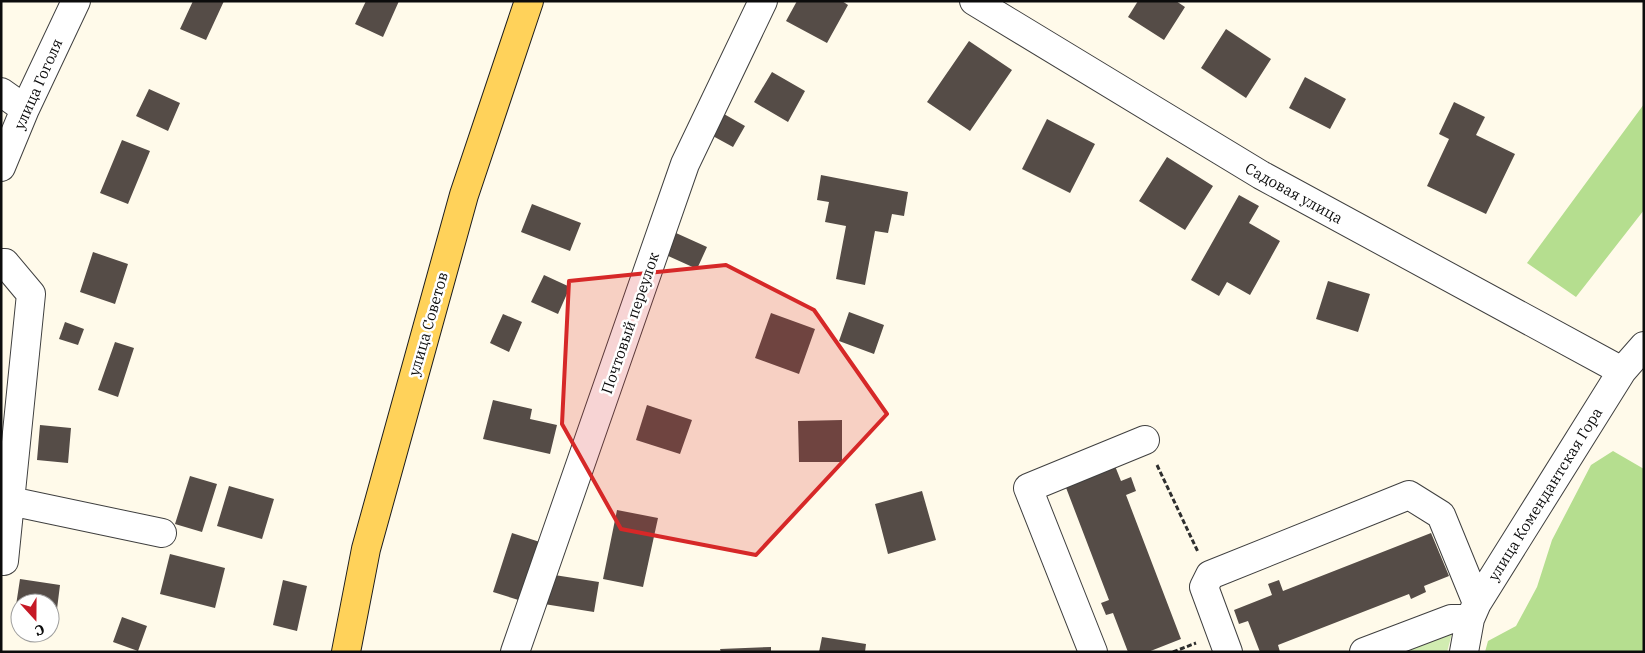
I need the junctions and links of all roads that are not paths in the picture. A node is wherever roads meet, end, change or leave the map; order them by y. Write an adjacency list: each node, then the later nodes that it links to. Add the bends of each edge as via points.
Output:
1 (76, 1): 6 (street, улица Гоголя)
2 (529, 1): 16 (main road, улица Советов, via 464,195 366,549)
3 (763, 1): 17 (street, Почтовый переулок, via 685,164)
4 (974, 1): 10 (street, Садовая улица, via 1261,175)
5 (1, 92): 6 (street)
6 (25, 109): 7 (street, улица Гоголя)
7 (1, 167)
8 (1, 263): 12 (street, via 5,263 31,294)
9 (1644, 346): 10 (street, улица Комендантская Гора)
10 (1622, 371): 15 (street, улица Комендантская Гора)
11 (1145, 440): 18 (street, via 1028,488)
12 (10, 501): 13 (street); 14 (street)
13 (162, 533)
14 (2, 561)
15 (1474, 611): 19 (street, via 1440,515 1410,495 1210,575 1204,587); 20 (street); 21 (street, улица Комендантская Гора)
16 (346, 652)
17 (515, 652)
18 (1093, 652)
19 (1228, 652)
20 (1364, 652)
21 (1464, 652)

